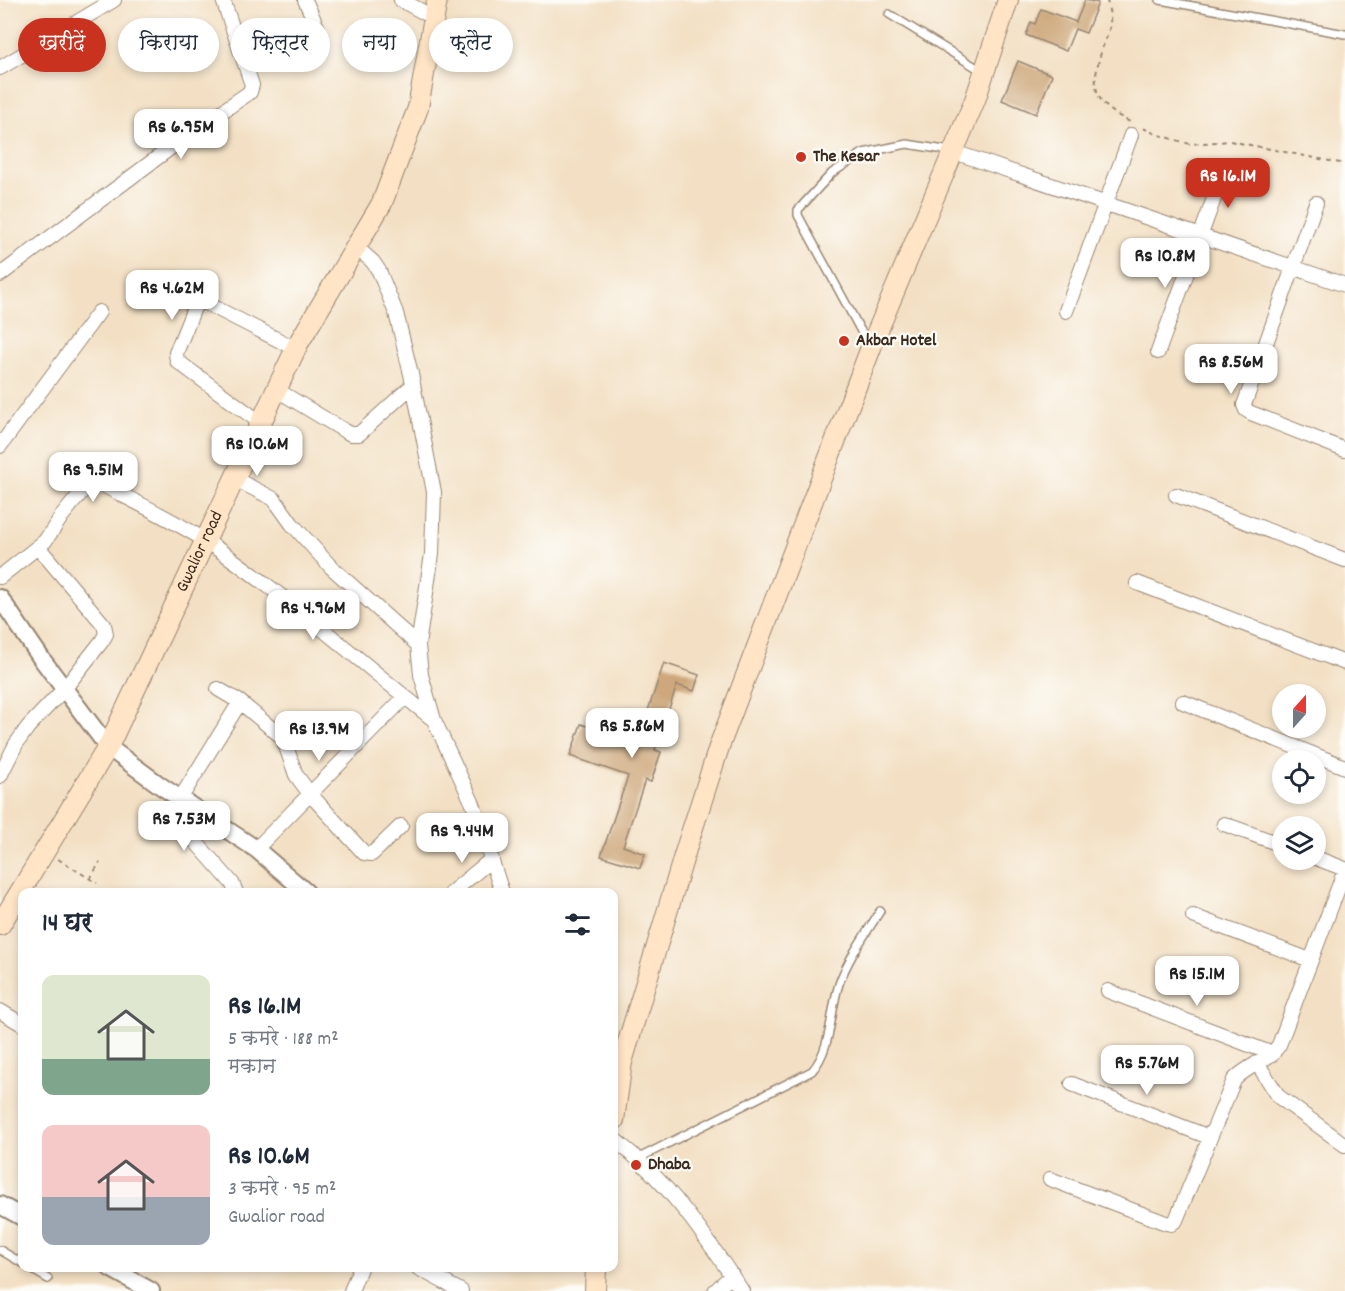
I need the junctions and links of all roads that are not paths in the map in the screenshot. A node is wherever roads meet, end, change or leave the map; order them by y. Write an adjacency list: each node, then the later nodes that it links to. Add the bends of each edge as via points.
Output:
1 (114, 0): 11 (street)
2 (223, 0): 21 (street, via 252,90)
3 (305, 0): 9 (street)
4 (401, 0): 7 (street)
5 (1008, 0): 12 (main road)
6 (1160, 0): 10 (lane)
7 (435, 9): 19 (main road, Gwalior road, via 418,108 382,203)
8 (889, 14): 12 (lane)
9 (313, 18)
10 (1345, 34)
11 (0, 68)
12 (984, 73): 14 (main road)
13 (1131, 135): 17 (street)
14 (954, 152): 17 (street); 26 (main road); 26 (lane, via 907,144 863,153 832,173 798,210)
15 (1224, 171): 18 (street)
16 (1316, 203): 20 (street)
17 (1106, 204): 18 (street); 23 (street)
18 (1201, 236): 20 (street); 27 (street)
19 (356, 247): 25 (main road, Gwalior road); 28 (street, via 373,262 388,293)
20 (1293, 267): 22 (street); 32 (street, via 1244,405 1251,413)
21 (0, 275)
22 (1345, 285)
23 (1066, 311)
24 (99, 312): 31 (street)
25 (296, 349): 29 (main road, Gwalior road); 30 (street, via 204,302 196,303 176,353 177,362)
26 (871, 349): 76 (main road, via 720,744)
27 (1158, 352)
28 (413, 385): 29 (street, via 359,434 351,434); 41 (street, via 434,492 432,554)
29 (277, 390): 30 (main road, Gwalior road)
30 (261, 423): 33 (main road, Gwalior road)
31 (0, 446)
32 (1345, 450)
33 (235, 479): 35 (main road, Gwalior road); 41 (street, via 274,499 331,567)
34 (1176, 495): 37 (street)
35 (206, 541): 36 (street, via 93,481); 45 (street, via 282,596); 49 (main road, Gwalior road)
36 (38, 548): 38 (street); 43 (street, via 105,629 102,641)
37 (1345, 560)
38 (0, 577)
39 (1137, 583): 42 (street)
40 (0, 598): 43 (street)
41 (418, 645): 48 (street, via 421,675)
42 (1345, 663)
43 (65, 688): 49 (street); 51 (street, via 28,727)
44 (218, 689): 46 (street)
45 (405, 697): 48 (street); 52 (street)
46 (240, 702): 52 (street, via 283,738 296,776); 53 (street)
47 (1183, 702): 50 (street)
48 (434, 720): 59 (street, via 473,804)
49 (108, 747): 53 (street); 62 (main road, Gwalior road)
50 (1345, 767)
51 (0, 776)
52 (310, 794): 56 (street, via 367,855); 58 (street)
53 (180, 799): 54 (street)
54 (195, 809): 58 (street); 63 (street, via 186,831)
55 (1224, 824): 57 (street)
56 (401, 826)
57 (1272, 841)
58 (256, 849): 64 (street)
59 (492, 859): 65 (street); 66 (street)
60 (1326, 862): 61 (street)
61 (1345, 869): 71 (street)
62 (22, 888)
63 (234, 888)
64 (301, 888)
65 (457, 888)
66 (501, 888)
67 (18, 895): 70 (main road, Gwalior road)
68 (880, 911): 82 (lane, via 843,974 826,1040 812,1071)
69 (1193, 916): 71 (street)
70 (0, 925)
71 (1310, 960): 75 (street)
72 (1108, 991): 75 (street)
73 (0, 1011): 74 (street)
74 (18, 1022)
75 (1273, 1054): 77 (street)
76 (618, 1058)
77 (1257, 1063): 79 (street, via 1234,1080); 81 (street, via 1280,1097)
78 (1072, 1084): 79 (street)
79 (1209, 1137): 83 (street, via 1180,1213 1171,1224)
80 (618, 1142): 82 (street)
81 (1345, 1145)
82 (639, 1158): 93 (street, via 666,1185)
83 (1050, 1179)
84 (0, 1205): 85 (street)
85 (18, 1215)
86 (0, 1250): 87 (lane)
87 (18, 1261)
88 (36, 1272): 94 (lane)
89 (117, 1272): 95 (street)
90 (358, 1272): 96 (street)
91 (425, 1272): 97 (street)
92 (596, 1272): 98 (main road)
93 (732, 1275): 99 (street); 100 (street)
94 (48, 1279)
95 (151, 1291)
96 (351, 1291)
97 (461, 1291)
98 (595, 1291)
99 (715, 1291)
100 (742, 1291)

